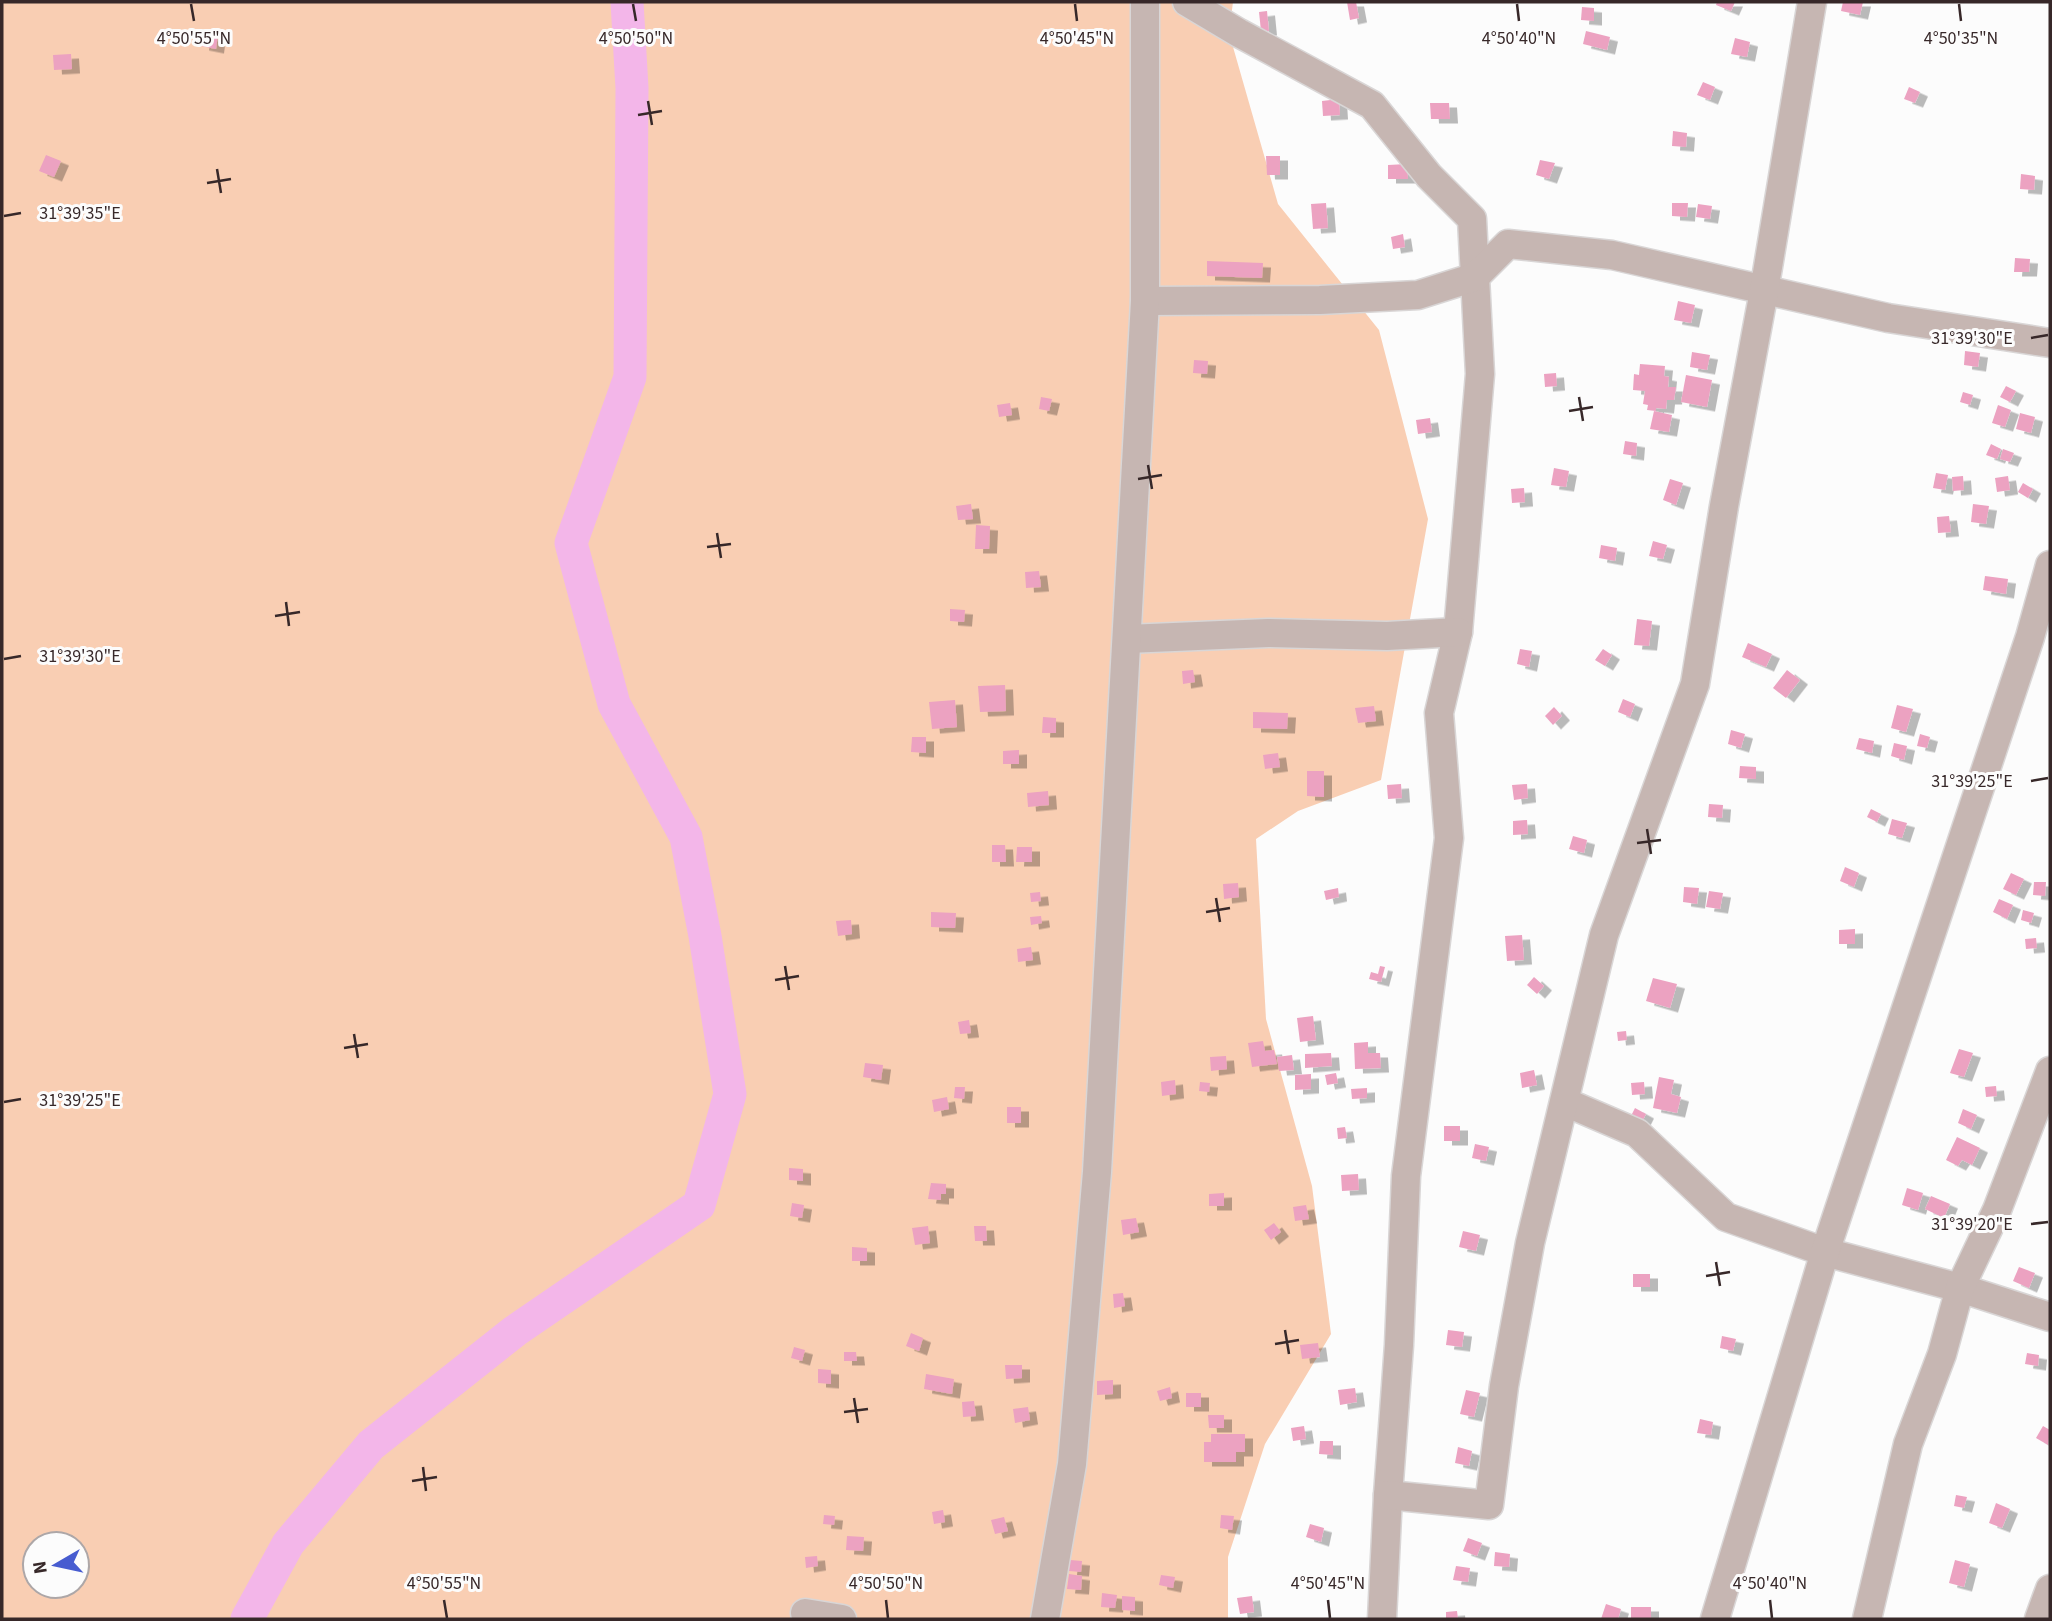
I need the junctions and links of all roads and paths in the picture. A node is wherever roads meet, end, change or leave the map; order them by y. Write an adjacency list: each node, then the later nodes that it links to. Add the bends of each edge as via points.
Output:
1 (1145, 2): 6 (street)
2 (1187, 2): 4 (street, via 1373,105 1429,176 1472,219)
3 (1812, 2): 5 (street)
4 (1475, 277): 5 (street, via 1508,244 1612,255); 6 (street, via 1418,295); 9 (street, via 1480,374)
5 (1764, 291): 7 (street, via 1888,318); 12 (street, via 1696,684 1604,934)
6 (1145, 301): 10 (street)
7 (2050, 343)
8 (2050, 565): 13 (street)
9 (1458, 632): 10 (street); 16 (street, via 1439,713 1449,838 1406,1176)
10 (1127, 639): 20 (street, via 1095,1200 1072,1464)
11 (2050, 1071): 14 (street, via 1997,1210)
12 (1565, 1102): 13 (street, via 1637,1133 1726,1217); 16 (street, via 1528,1256 1504,1385 1489,1505)
13 (1825, 1252): 14 (street); 22 (street)
14 (1961, 1288): 15 (street); 23 (street, via 1908,1444)
15 (2050, 1317)
16 (1388, 1495): 21 (street)
17 (2050, 1589): 24 (street)
18 (805, 1613): 19 (street)
19 (842, 1619)
20 (1045, 1619)
21 (1382, 1619)
22 (1715, 1619)
23 (1867, 1619)
24 (2039, 1619)

